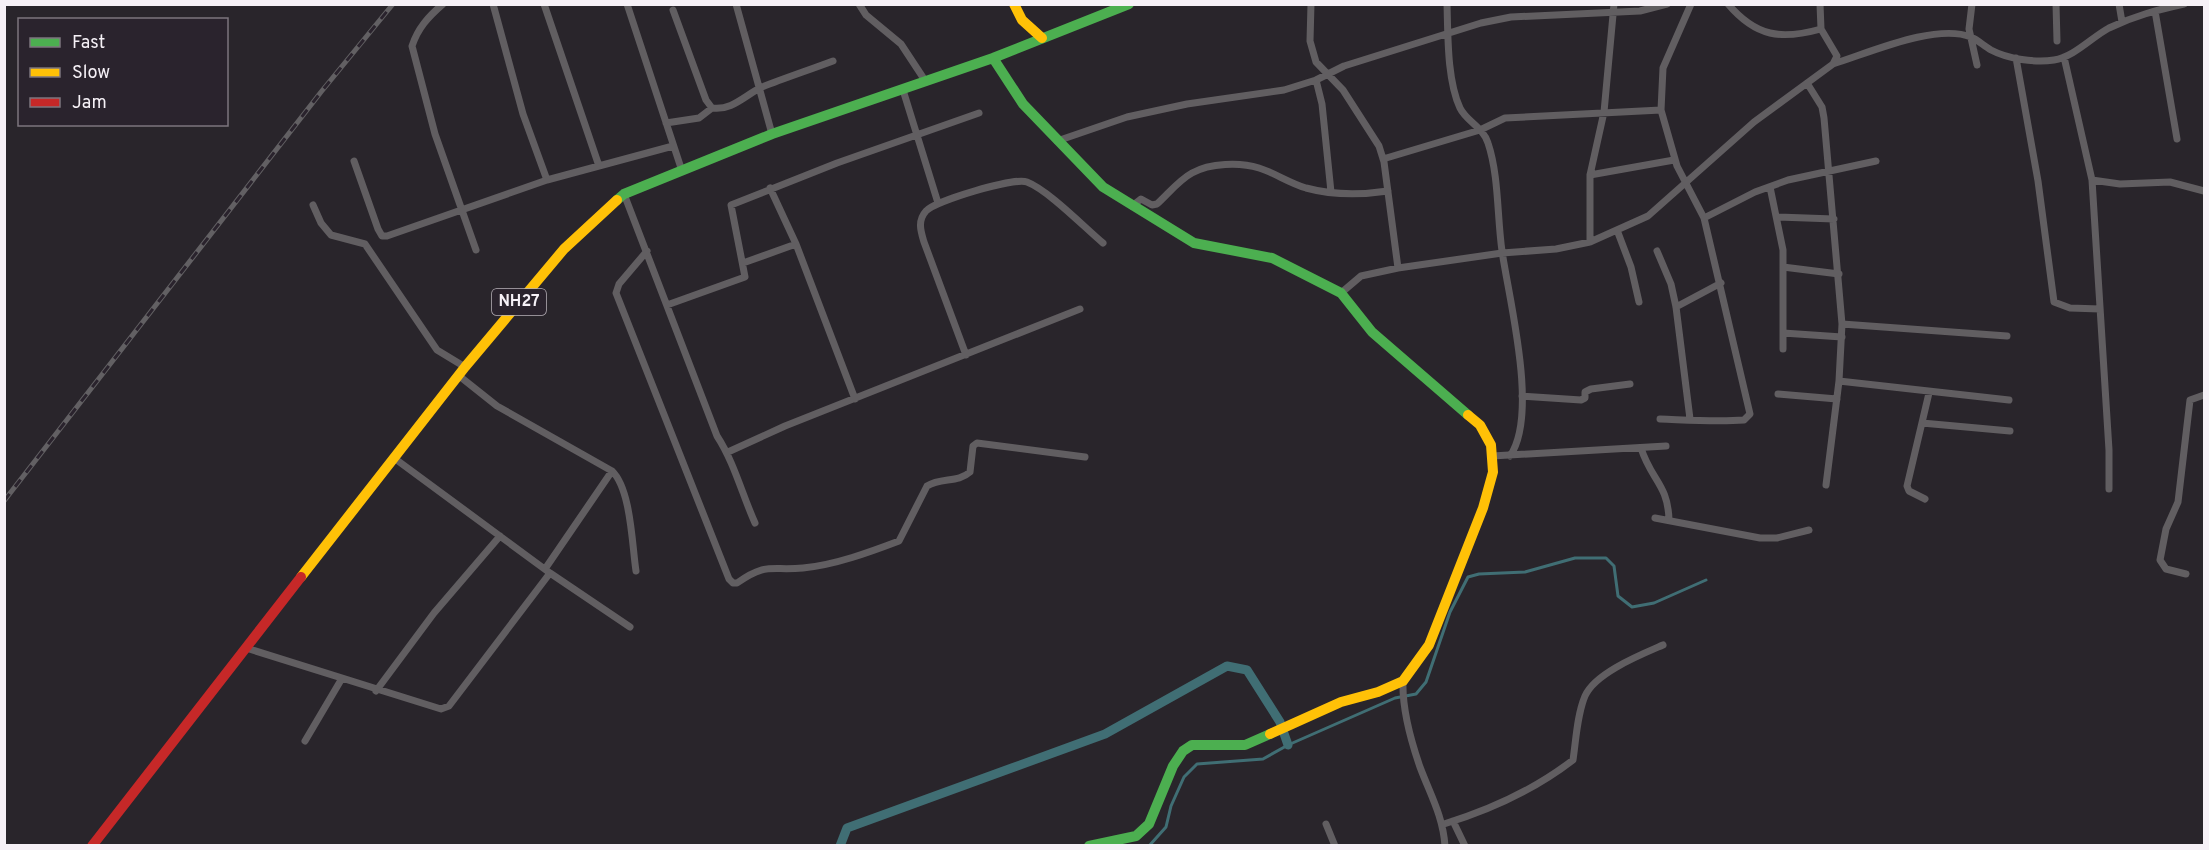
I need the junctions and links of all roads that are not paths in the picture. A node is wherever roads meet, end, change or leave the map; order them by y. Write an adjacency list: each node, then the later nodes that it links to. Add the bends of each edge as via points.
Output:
1 (443, 4): 71 (street, via 426,19 412,46 435,134)
2 (493, 4): 59 (street, via 523,114)
3 (544, 4): 55 (street)
4 (627, 4): 44 (street)
5 (735, 4): 38 (street)
6 (859, 4): 36 (street, via 866,15 901,44)
7 (1014, 4): 26 (main road, via 1022,20)
8 (1129, 4): 26 (main road, NH27)
9 (1311, 4): 34 (street, via 1310,41)
10 (1447, 4): 24 (street)
11 (1666, 4): 19 (street, via 1640,11)
12 (1691, 4): 41 (street, via 1663,68)
13 (1728, 4): 23 (street, via 1740,18 1766,34)
14 (1820, 4): 23 (street)
15 (1972, 4): 25 (street)
16 (2056, 4): 27 (street)
17 (2119, 4): 22 (street)
18 (2184, 4): 21 (street)
19 (1614, 9): 24 (street, via 1511,17); 42 (street)
20 (673, 10): 40 (street)
21 (2155, 10): 22 (street); 48 (street)
22 (2122, 22): 28 (street)
23 (1821, 29): 32 (street, via 1837,56)
24 (1448, 32): 34 (street); 45 (street, via 1451,76 1460,109)
25 (1971, 37): 30 (street); 32 (street, via 1928,34); 33 (street)
26 (1042, 38): 29 (main road, NH27)
27 (2057, 41)
28 (2064, 57): 30 (street); 60 (street)
29 (993, 58): 36 (main road, NH27); 49 (main road, via 1023,104)
30 (2016, 58): 93 (street, via 2054,302 2070,308)
31 (833, 61): 38 (street)
32 (1833, 64): 37 (street)
33 (1977, 65)
34 (1324, 74): 35 (street); 51 (street, via 1343,90 1379,146)
35 (1316, 80): 49 (street, via 1284,90 1127,117); 66 (street, via 1323,104)
36 (926, 82): 39 (main road, NH27)
37 (1807, 83): 56 (street, via 1822,107); 61 (street, via 1754,122)
38 (760, 88): 40 (street, via 733,105); 47 (street)
39 (903, 90): 46 (street); 47 (main road, NH27)
40 (712, 108): 44 (street, via 699,118)
41 (1661, 110): 42 (street); 52 (street)
42 (1604, 112): 45 (street, via 1505,118); 58 (street)
43 (979, 113): 46 (street)
44 (666, 123): 50 (street)
45 (1480, 130): 51 (street); 82 (street, via 1488,140)
46 (918, 133): 63 (street); 68 (street)
47 (772, 134): 57 (main road, NH27)
48 (2177, 139)
49 (1057, 141): 70 (main road, via 1103,187)
50 (673, 146): 55 (street); 57 (street)
51 (1383, 159): 65 (street)
52 (1674, 160): 58 (street); 61 (street)
53 (354, 161): 71 (street, via 382,236)
54 (1876, 161): 56 (street)
55 (599, 166): 59 (street)
56 (1830, 169): 62 (street); 74 (street)
57 (682, 171): 67 (main road, NH27)
58 (1590, 175): 76 (street)
59 (548, 180): 71 (street)
60 (2092, 180): 64 (street, via 2106,184 2170,182); 93 (street)
61 (1684, 183): 73 (street); 75 (street, via 1648,216)
62 (1770, 187): 72 (street); 73 (street)
63 (770, 188): 78 (street); 83 (street, via 731,205)
64 (2205, 190)
65 (1388, 191): 66 (street, via 1363,195); 85 (street)
66 (1331, 192): 70 (street, via 1308,189 1261,168 1240,165 1212,167 1192,174 1157,204 1141,199)
67 (624, 194): 80 (street); 100 (main road, NH27, via 564,249)
68 (938, 203): 77 (street, via 1024,181); 99 (street, via 925,212 920,228)
69 (313, 205): 100 (street, via 331,235 365,244 437,350)
70 (1132, 206): 88 (main road, via 1194,243 1272,258)
71 (462, 210): 79 (street)
72 (1778, 217): 74 (street); 84 (street)
73 (1704, 218): 87 (street)
74 (1834, 219): 86 (street)
75 (1617, 230): 76 (street); 89 (street)
76 (1590, 242): 82 (street)
77 (1103, 243)
78 (796, 244): 83 (street); 107 (street)
79 (476, 250)
80 (647, 251): 90 (street); 119 (street, via 616,293 732,582 737,583 759,568 804,568 899,541 927,486 970,472 973,446 977,443)
81 (1657, 251): 91 (street)
82 (1502, 253): 85 (street); 106 (street)
83 (743, 263): 90 (street, via 745,277 740,281)
84 (1783, 267): 86 (street); 95 (street)
85 (1398, 268): 88 (street, via 1361,276)
86 (1839, 274): 94 (street)
87 (1721, 283): 91 (street); 110 (street, via 1750,416 1713,422)
88 (1341, 293): 117 (main road, via 1372,332 1480,425 1491,445)
89 (1639, 302)
90 (668, 306): 116 (street, via 717,436)
91 (1676, 307): 110 (street)
92 (1080, 309): 99 (street)
93 (2100, 309): 123 (street)
94 (1842, 324): 96 (street); 97 (street)
95 (1783, 333): 97 (street); 98 (street)
96 (2007, 336)
97 (1842, 337): 101 (street)
98 (1783, 349)
99 (966, 355): 107 (street)
100 (461, 371): 120 (main road, NH27); 121 (street, via 497,406)
101 (1839, 381): 103 (street); 108 (street)
102 (1630, 384): 106 (street, via 1591,389 1581,400)
103 (1929, 393): 109 (street); 112 (street)
104 (1778, 394): 108 (street)
105 (2205, 395): 132 (street, via 2190,400 2178,502 2166,529 2160,560 2166,569)
106 (1522, 396): 118 (street, via 1520,435)
107 (855, 399): 116 (street)
108 (1837, 399): 122 (street)
109 (2009, 400)
110 (1690, 418): 111 (street)
111 (1660, 419)
112 (1922, 423): 113 (street); 124 (street, via 1907,486)
113 (2010, 430)
114 (1666, 446): 115 (street)
115 (1641, 448): 118 (street); 126 (street, via 1668,500)
116 (728, 452): 127 (street)
117 (1492, 456): 118 (street); 137 (main road, via 1493,472 1483,508 1429,645)
118 (1510, 456)
119 (1085, 457)
120 (394, 458): 129 (street); 135 (main road, NH27)
121 (612, 471): 130 (street); 131 (street, via 624,491)
122 (1826, 485)
123 (2109, 489)
124 (1925, 499)
125 (1655, 518): 126 (street)
126 (1669, 520): 128 (street, via 1760,538)
127 (755, 524)
128 (1809, 530)
129 (500, 536): 130 (street); 138 (street, via 434,613)
130 (547, 571): 133 (street); 138 (street, via 449,706 433,708)
131 (636, 572)
132 (2186, 574)
133 (630, 627)
134 (1663, 645): 140 (street, via 1630,659 1597,681 1586,694 1573,760 1544,782)
135 (246, 648): 136 (street); 143 (main road, NH27)
136 (341, 680): 138 (street); 139 (street)
137 (1402, 686): 142 (street, via 1420,766); 144 (main road, via 1341,702 1245,745 1192,745 1173,766 1149,824 1136,836)
138 (376, 691)
139 (305, 741)
140 (1453, 821): 142 (street); 147 (street)
141 (1326, 824): 145 (street)
142 (1444, 824): 146 (street)
143 (92, 846)
144 (1089, 846)
145 (1335, 846)
146 (1445, 846)
147 (1465, 846)

